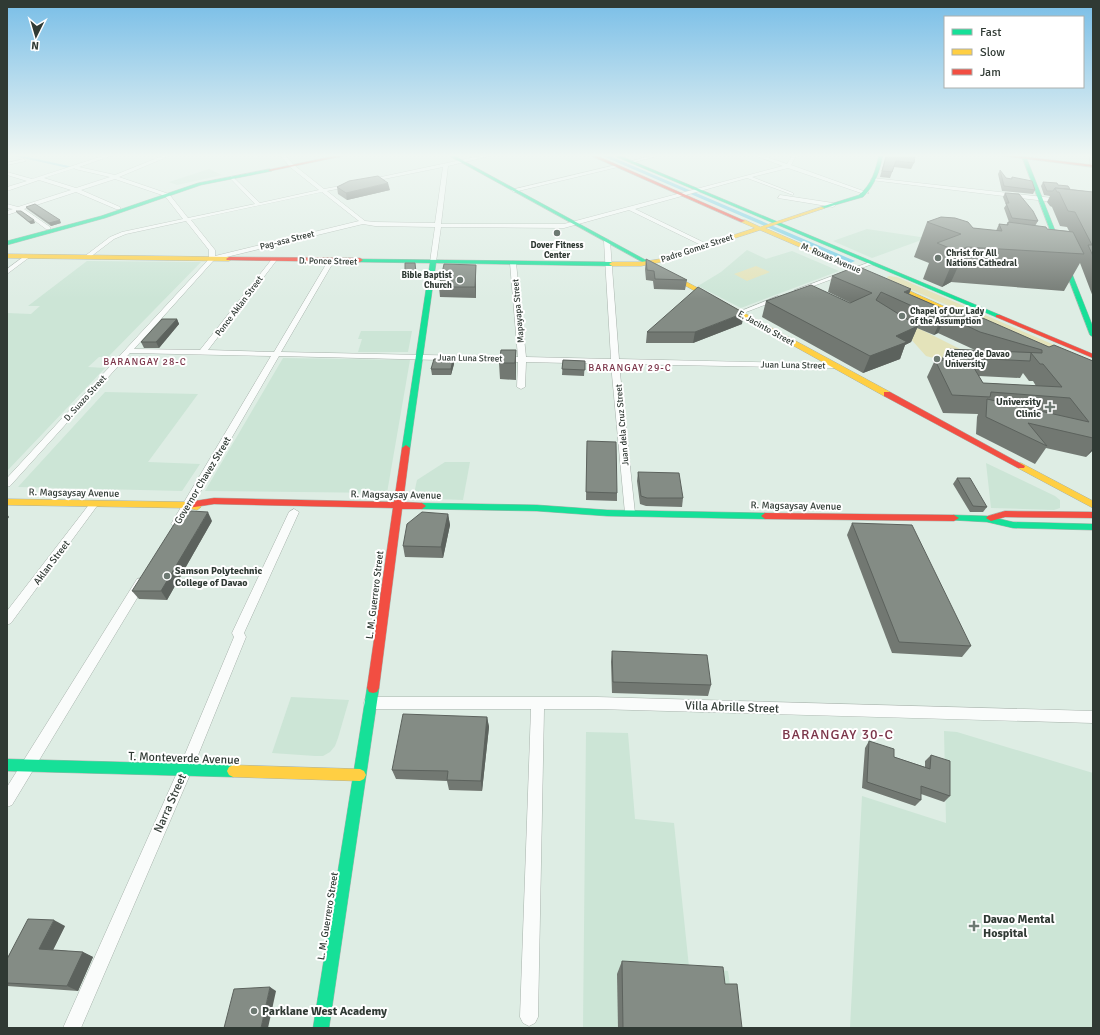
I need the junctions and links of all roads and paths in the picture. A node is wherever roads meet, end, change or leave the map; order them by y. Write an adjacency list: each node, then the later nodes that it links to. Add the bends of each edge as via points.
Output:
1 (40, 202): 20 (street)
2 (105, 202): 19 (street)
3 (137, 202): 19 (main road)
4 (142, 202): 31 (main road, via 102,217)
5 (173, 202): 23 (street)
6 (266, 202): 16 (street)
7 (338, 202): 24 (street)
8 (441, 202): 26 (street, L. M. Guerrero Street)
9 (536, 202): 25 (main road, E. Jacinto Street)
10 (656, 202): 21 (street)
11 (713, 202): 27 (main road, M. Roxas Avenue)
12 (713, 202): 27 (main road, M. Roxas Avenue)
13 (815, 202): 17 (street)
14 (840, 202): 17 (main road, Padre Gomez Street)
15 (1040, 202): 52 (main road, via 1060,263)
16 (258, 204): 23 (street)
17 (833, 205): 27 (main road, Padre Gomez Street)
18 (7, 206): 20 (street)
19 (118, 208): 28 (main road)
20 (20, 209): 22 (street); 28 (street)
21 (631, 209): 25 (street); 32 (street)
22 (7, 213)
23 (188, 219): 35 (street, via 119,234); 36 (street, via 212,250)
24 (363, 222): 26 (street); 36 (street, Pag-asa Street)
25 (576, 224): 26 (street, via 537,228); 30 (main road, E. Jacinto Street)
26 (438, 225): 39 (street, L. M. Guerrero Street)
27 (768, 226): 32 (main road, Padre Gomez Street); 42 (main road, M. Roxas Avenue); 44 (main road, M. Roxas Avenue)
28 (48, 228): 29 (main road)
29 (7, 239)
30 (607, 241): 41 (main road, E. Jacinto Street); 43 (street, Juan dela Cruz Street)
31 (7, 242)
32 (705, 245): 41 (main road, Padre Gomez Street)
33 (7, 256): 34 (main road, D. Ponce Street)
34 (28, 256): 35 (main road, D. Ponce Street); 45 (street)
35 (87, 257): 36 (main road, D. Ponce Street)
36 (212, 259): 37 (main road, D. Ponce Street); 54 (street, D. Suazo Street)
37 (274, 260): 38 (main road, D. Ponce Street); 55 (street, Ponce Aklan Street)
38 (332, 261): 39 (main road, D. Ponce Street); 56 (street, Governor Chavez Street)
39 (433, 262): 40 (main road, D. Ponce Street); 58 (main road, L. M. Guerrero Street)
40 (513, 263): 43 (main road, D. Ponce Street); 59 (street, Mapayapa Street)
41 (649, 263): 43 (main road, D. Ponce Street); 50 (main road, E. Jacinto Street)
42 (872, 263): 44 (street); 46 (main road, M. Roxas Avenue)
43 (609, 265): 60 (street, Juan dela Cruz Street)
44 (855, 269): 47 (main road, M. Roxas Avenue); 48 (street)
45 (7, 272)
46 (892, 272): 47 (main road); 53 (main road, M. Roxas Avenue)
47 (879, 279): 51 (main road, M. Roxas Avenue)
48 (790, 293)
49 (782, 296): 50 (street)
50 (739, 313): 62 (main road, E. Jacinto Street)
51 (968, 319)
52 (1093, 335)
53 (1077, 349): 57 (main road, M. Roxas Avenue); 61 (main road, via 1084,357)
54 (129, 350): 55 (street, Juan Luna Street); 64 (street, D. Suazo Street)
55 (203, 352): 56 (street, Juan Luna Street)
56 (276, 354): 58 (street, Juan Luna Street); 70 (street, Governor Chavez Street)
57 (1093, 356)
58 (419, 357): 59 (street, Juan Luna Street); 69 (main road, L. M. Guerrero Street)
59 (522, 359): 60 (street, Juan Luna Street); 63 (street, Mapayapa Street)
60 (615, 361): 62 (street, Juan Luna Street); 74 (street, Juan dela Cruz Street)
61 (1083, 363)
62 (834, 366): 65 (main road, E. Jacinto Street)
63 (521, 387)
64 (7, 484)
65 (1062, 489): 68 (main road, E. Jacinto Street); 71 (main road)
66 (7, 502): 67 (main road, R. Magsaysay Avenue)
67 (94, 504): 70 (main road, R. Magsaysay Avenue); 81 (street, Aklan Street)
68 (1093, 504)
69 (398, 505): 70 (main road, R. Magsaysay Avenue, via 214,501); 73 (main road, R. Magsaysay Avenue, via 537,508); 75 (main road, L. M. Guerrero Street)
70 (188, 506): 72 (main road, R. Magsaysay Avenue); 79 (street, Governor Chavez Street)
71 (1070, 508): 76 (main road, R. Magsaysay Avenue); 77 (main road, R. Magsaysay Avenue, via 1005,514)
72 (294, 512): 75 (main road, R. Magsaysay Avenue); 87 (street, Narra Street, via 238,633 240,637)
73 (604, 513): 74 (main road, R. Magsaysay Avenue); 75 (main road, R. Magsaysay Avenue, via 537,516)
74 (630, 513): 77 (main road, R. Magsaysay Avenue)
75 (396, 514): 82 (main road, L. M. Guerrero Street)
76 (1093, 515)
77 (987, 519): 78 (main road, R. Magsaysay Avenue, via 1013,525)
78 (1093, 527)
79 (172, 532)
80 (147, 572): 86 (street)
81 (7, 620)
82 (370, 703): 83 (street, Villa Abrille Street); 88 (main road, L. M. Guerrero Street)
83 (538, 703): 84 (street, Villa Abrille Street); 90 (street)
84 (1093, 717)
85 (7, 764): 86 (main road, T. Monteverde Avenue)
86 (28, 765): 87 (main road, T. Monteverde Avenue); 89 (street)
87 (185, 770): 88 (main road, T. Monteverde Avenue); 91 (street, Narra Street)
88 (360, 775): 92 (main road, L. M. Guerrero Street)
89 (7, 800)
90 (529, 1016)
91 (72, 1028)
92 (321, 1028)

